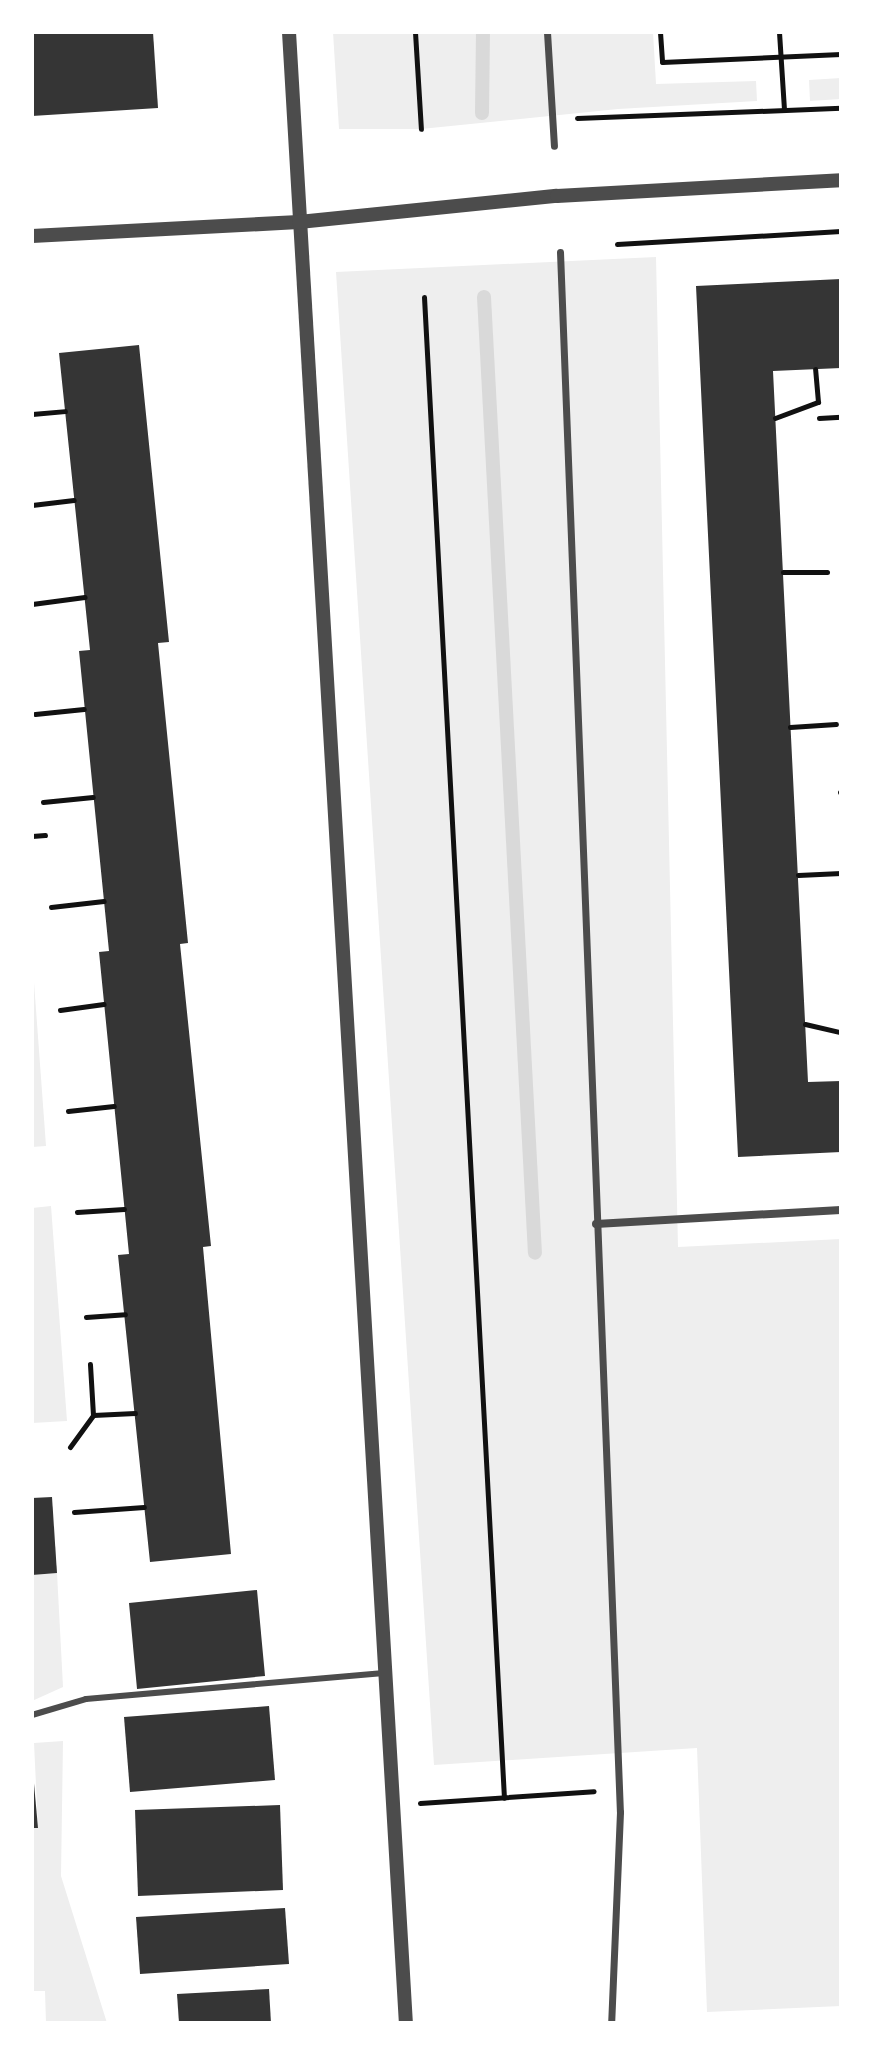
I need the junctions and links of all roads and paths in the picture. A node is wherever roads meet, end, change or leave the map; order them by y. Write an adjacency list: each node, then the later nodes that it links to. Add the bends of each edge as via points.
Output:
1 (289, 32): 14 (street)
2 (415, 32): 11 (path)
3 (547, 32): 10 (street)
4 (660, 32): 7 (path, via 662,62)
5 (779, 32): 7 (path)
6 (841, 54): 7 (path)
7 (780, 55): 9 (path)
8 (841, 108): 9 (path)
9 (784, 110): 10 (path)
10 (552, 119): 12 (street)
11 (421, 129)
12 (554, 146)
13 (841, 180): 14 (street, via 557,196)
14 (299, 222): 16 (street); 62 (street)
15 (841, 231): 17 (path)
16 (32, 236)
17 (617, 244)
18 (560, 252): 53 (street)
19 (424, 297): 65 (path)
20 (815, 369): 24 (path, via 818,402)
21 (65, 411): 22 (path)
22 (32, 414)
23 (841, 417): 25 (path)
24 (775, 418)
25 (819, 418)
26 (74, 500): 27 (path)
27 (32, 505)
28 (783, 572): 29 (path)
29 (827, 572)
30 (85, 597): 31 (path)
31 (32, 604)
32 (84, 709): 33 (path)
33 (35, 714)
34 (836, 724): 35 (path)
35 (790, 727)
36 (93, 797): 37 (path)
37 (43, 802)
38 (45, 835): 39 (path)
39 (32, 836)
40 (841, 873): 41 (path)
41 (798, 875)
42 (104, 901): 43 (path)
43 (51, 907)
44 (104, 1004): 45 (path)
45 (60, 1010)
46 (805, 1024): 47 (path)
47 (841, 1032)
48 (114, 1106): 49 (path)
49 (68, 1111)
50 (124, 1209): 52 (path)
51 (841, 1210): 53 (street)
52 (77, 1212)
53 (596, 1224): 64 (street)
54 (125, 1314): 55 (path)
55 (86, 1317)
56 (90, 1364): 58 (path)
57 (135, 1413): 58 (path)
58 (93, 1415): 59 (path)
59 (70, 1447)
60 (144, 1507): 61 (path)
61 (74, 1512)
62 (384, 1673): 63 (lane, via 86,1699); 66 (street)
63 (32, 1715)
64 (619, 1789): 65 (path); 68 (street)
65 (504, 1798): 66 (path)
66 (392, 1805): 67 (street)
67 (406, 2023)
68 (611, 2023)

